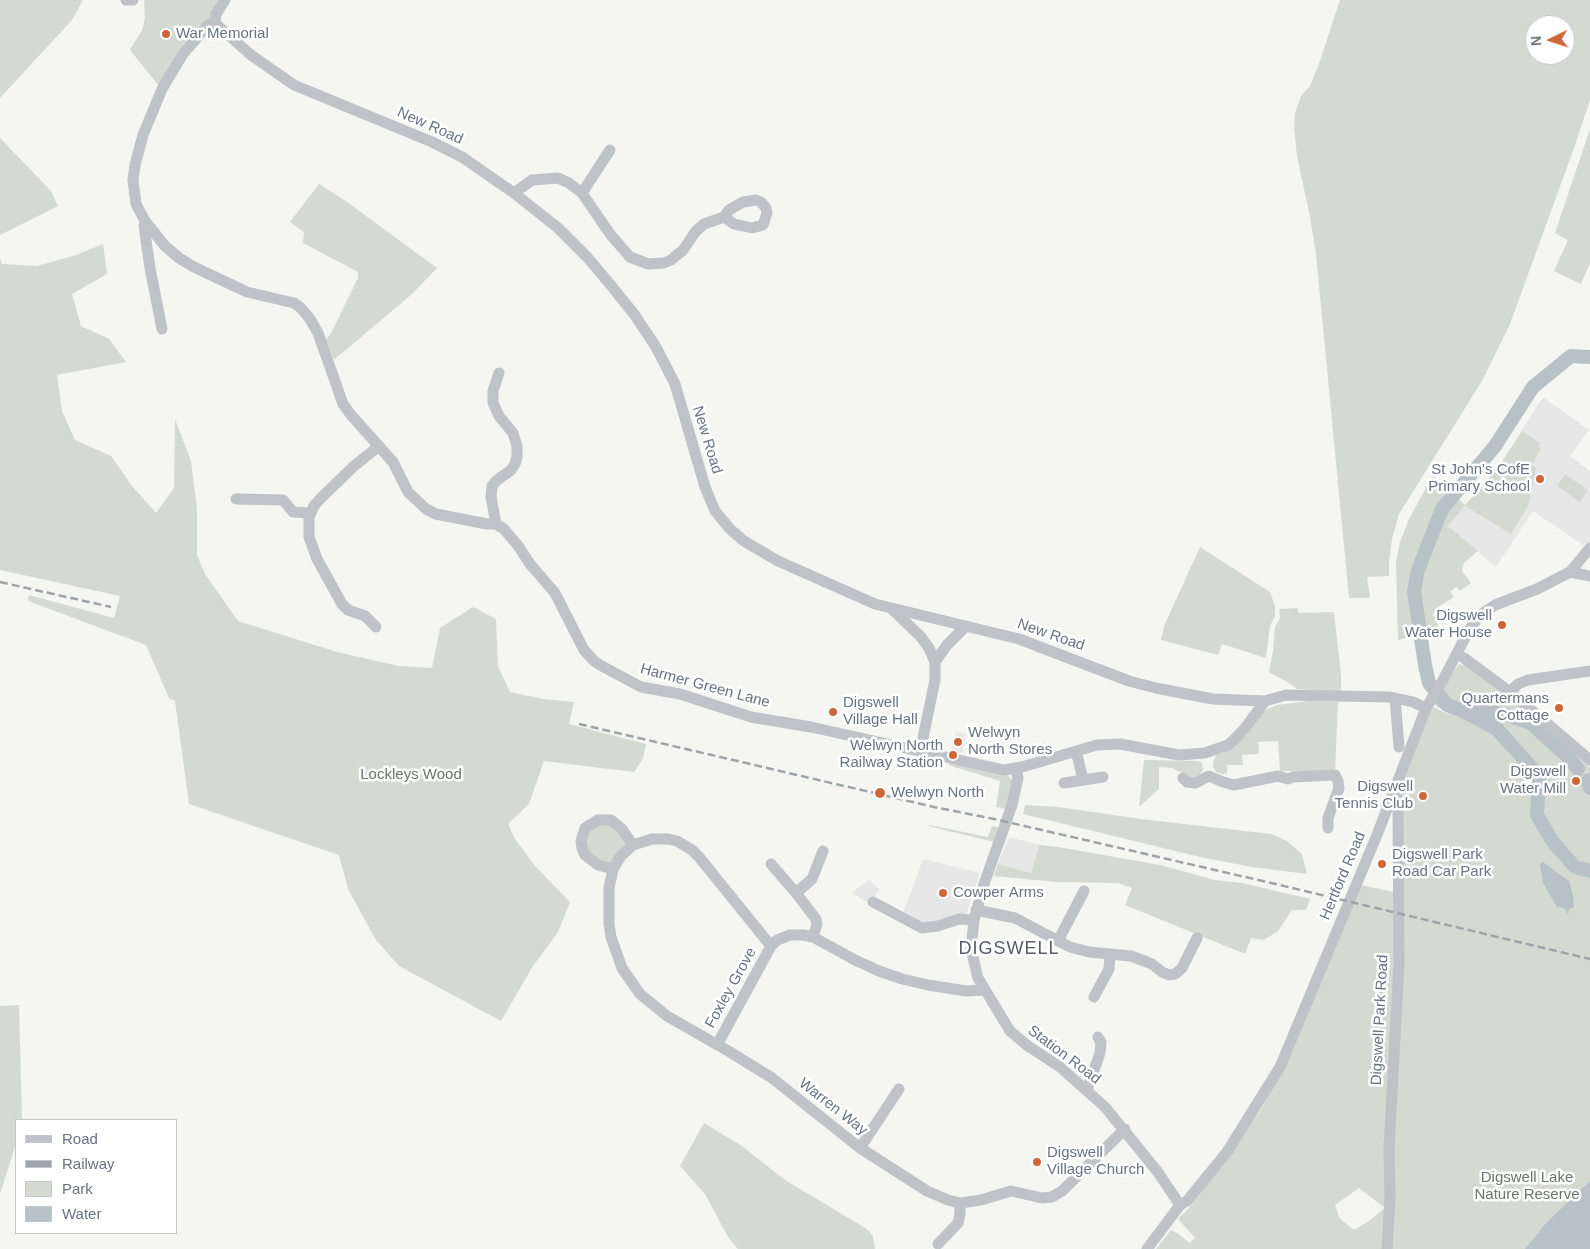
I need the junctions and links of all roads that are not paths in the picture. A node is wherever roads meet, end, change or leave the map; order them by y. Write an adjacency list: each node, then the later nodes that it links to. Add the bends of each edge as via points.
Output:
1 (126, 0): 2 (street)
2 (133, 0)
3 (225, 0): 4 (street, via 216,14)
4 (215, 23): 6 (street, New Road, via 251,55 294,85 432,142 462,157); 9 (street, via 208,25 182,54 162,89 141,141 133,186 136,204)
5 (610, 150): 7 (street)
6 (514, 193): 7 (street, via 532,180 558,178); 19 (street, New Road, via 558,228 587,257 634,314 656,347 675,384 705,486 715,510 732,530 770,557)
7 (582, 193): 8 (street, via 630,257 648,264 671,260 704,224)
8 (724, 217)
9 (145, 221): 10 (street); 12 (street, via 165,246 194,267 247,292 294,303 301,308 318,334 343,404)
10 (162, 329)
11 (499, 373): 15 (street, via 493,402 499,416 513,433 517,457 511,470 492,486)
12 (379, 446): 14 (street, via 320,499); 15 (street, via 393,462 408,492 426,509 450,518)
13 (236, 499): 14 (street, via 282,500 293,512)
14 (311, 513): 21 (street, via 309,537 342,604 348,610 365,616)
15 (496, 524): 31 (street, Harmer Green Lane, via 512,537 555,593 584,650 600,665 641,687 680,694 751,717 811,726)
16 (1590, 548): 17 (street, Hertford Road)
17 (1570, 572): 18 (street); 28 (street, Hertford Road, via 1495,605 1480,615)
18 (1590, 576)
19 (890, 608): 20 (street, New Road); 23 (street, via 921,637)
20 (966, 626): 23 (street, via 946,645); 27 (street, New Road, via 1019,639 1156,688 1213,699)
21 (376, 627)
22 (1464, 658): 25 (street)
23 (935, 662): 31 (street, via 936,680)
24 (1590, 671): 25 (street, via 1528,680)
25 (1510, 692): 33 (street)
26 (1395, 698): 27 (street, via 1292,694); 28 (street); 29 (street)
27 (1265, 701): 32 (street, Harmer Green Lane, via 1235,739)
28 (1426, 708): 40 (street, Hertford Road)
29 (1399, 747)
30 (1076, 751): 32 (street, Harmer Green Lane, via 1097,745 1120,744 1168,754); 34 (street, Harmer Green Lane); 38 (street)
31 (920, 752): 34 (street, Harmer Green Lane, via 1004,770)
32 (1205, 753): 35 (street)
33 (1590, 760)
34 (1016, 768): 49 (street, Station Road, via 1018,778 1012,805)
35 (1209, 776): 37 (street, via 1195,783); 41 (street, via 1234,785 1278,776 1288,779 1334,775 1339,788 1328,818)
36 (1103, 777): 38 (street)
37 (1183, 778)
38 (1082, 779): 39 (street)
39 (1064, 783)
40 (1393, 794): 64 (street, Hertford Road, via 1280,1066 1226,1152); 67 (street, Digswell Park Road, via 1398,800 1398,964)
41 (1328, 828)
42 (633, 845): 45 (street, Warren Way); 45 (street, via 611,820 598,820 585,828 581,840 585,855 598,865); 53 (street, via 652,839 668,839 692,850)
43 (823, 851): 47 (street, via 812,879)
44 (771, 864): 47 (street)
45 (613, 869): 58 (street, Warren Way, via 609,888 609,924 622,968 652,1005)
46 (1084, 891): 52 (street)
47 (796, 893): 50 (street, via 816,919)
48 (873, 902): 49 (street, via 922,928)
49 (975, 915): 52 (street, via 1015,918); 55 (street, Station Road, via 972,958)
50 (813, 937): 53 (street, via 790,935); 55 (street, via 855,960 902,979 956,989)
51 (1197, 938): 54 (street, via 1182,968 1172,974 1130,956)
52 (1058, 941): 54 (street, via 1089,952)
53 (771, 946): 58 (street, Foxley Grove)
54 (1110, 954): 56 (street, via 1109,969)
55 (984, 990): 60 (street, Station Road, via 1018,1039)
56 (1094, 997)
57 (1098, 1037): 60 (street, via 1100,1053)
58 (717, 1045): 62 (street, Warren Way, via 772,1078)
59 (899, 1089): 62 (street)
60 (1088, 1090): 61 (street, Station Road)
61 (1125, 1129): 63 (street, Warren Way, via 1062,1191 1052,1196 1042,1198 1011,1191); 64 (street, Station Road)
62 (860, 1148): 63 (street, Warren Way, via 927,1190)
63 (960, 1203): 65 (street, via 958,1223)
64 (1180, 1205): 66 (street, Hertford Road)
65 (938, 1244)
66 (1148, 1249)
67 (1387, 1249)

